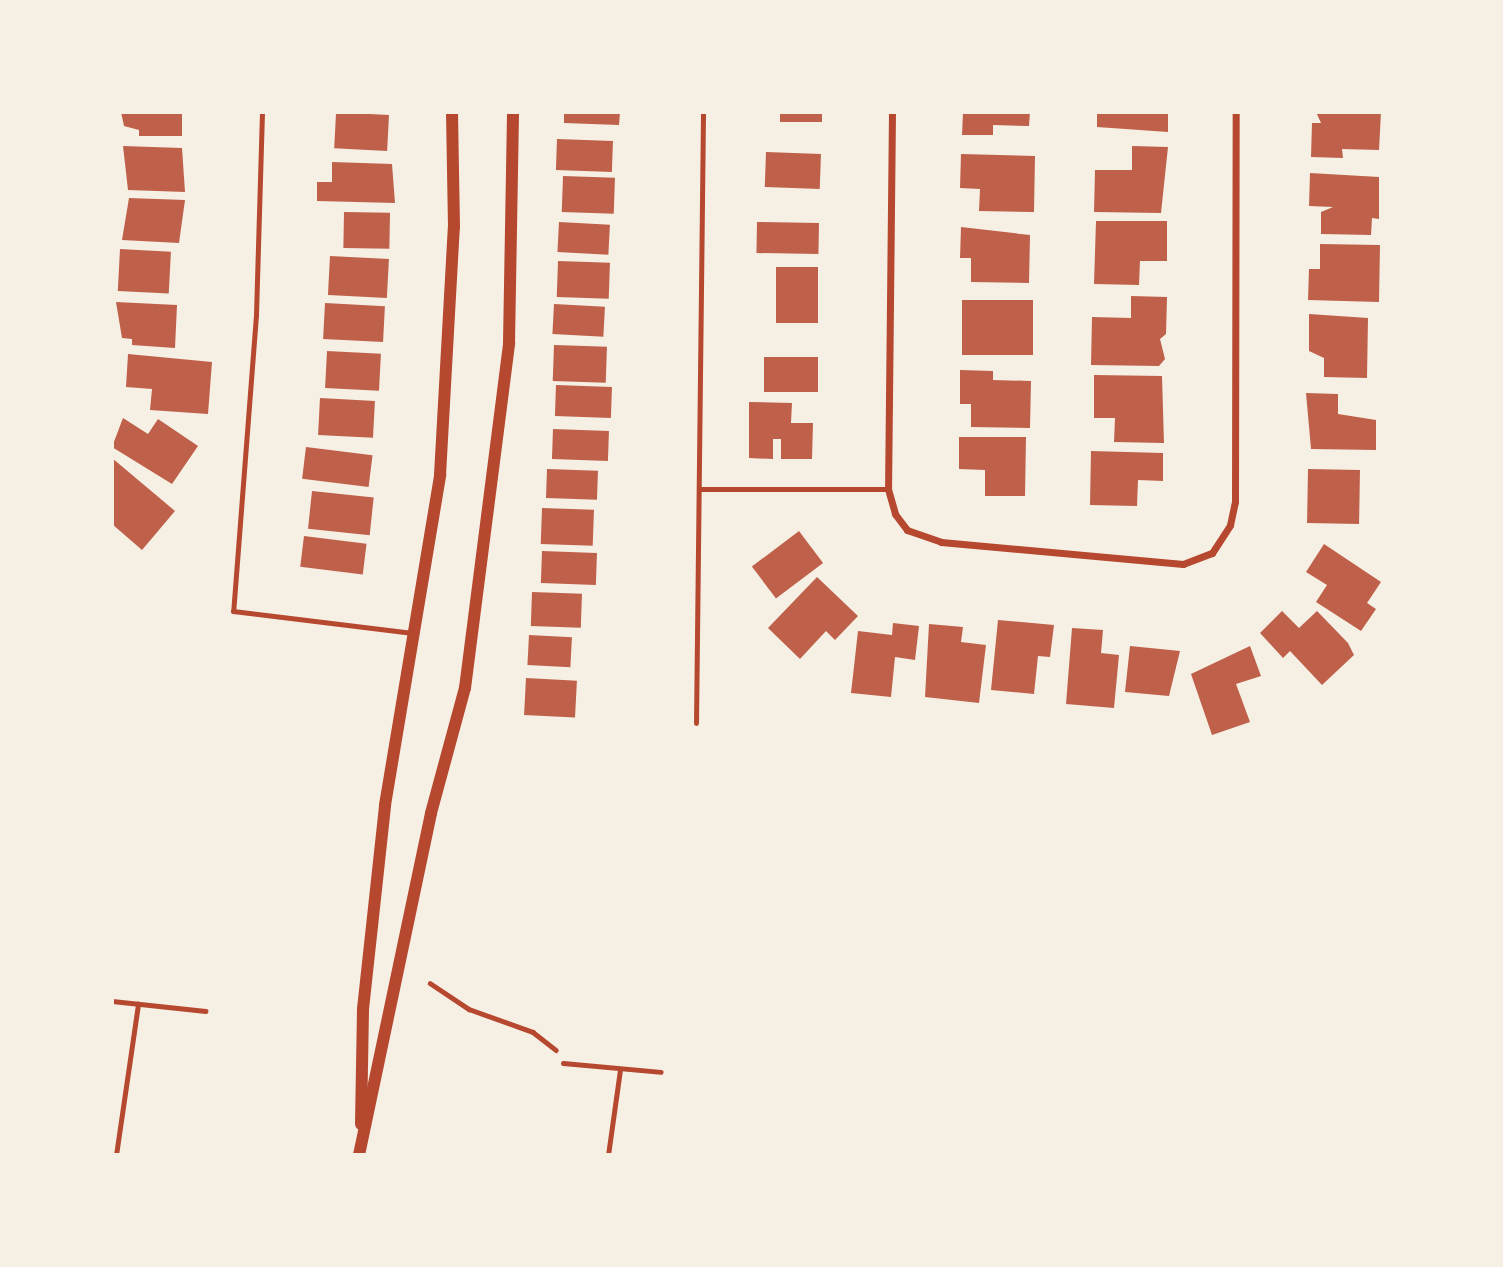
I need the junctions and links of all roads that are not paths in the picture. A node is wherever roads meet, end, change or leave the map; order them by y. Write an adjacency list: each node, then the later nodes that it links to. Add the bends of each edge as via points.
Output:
1 (262, 112): 9 (lane, via 256,315 233,611)
2 (452, 112): 9 (street, via 454,227 440,475)
3 (513, 112): 17 (street, via 509,343 465,688 431,813)
4 (703, 112): 7 (lane)
5 (892, 112): 8 (street)
6 (1236, 112): 8 (street, via 1235,502 1230,525 1212,553 1183,564 941,542 907,530)
7 (701, 489): 8 (lane); 10 (lane)
8 (888, 489)
9 (418, 634): 17 (street, via 383,818 363,1009)
10 (696, 723)
11 (112, 1001): 12 (lane)
12 (138, 1004): 13 (lane); 18 (lane)
13 (205, 1011)
14 (563, 1063): 15 (lane)
15 (620, 1070): 16 (lane); 19 (lane)
16 (661, 1072)
17 (360, 1152)
18 (116, 1155)
19 (608, 1155)

